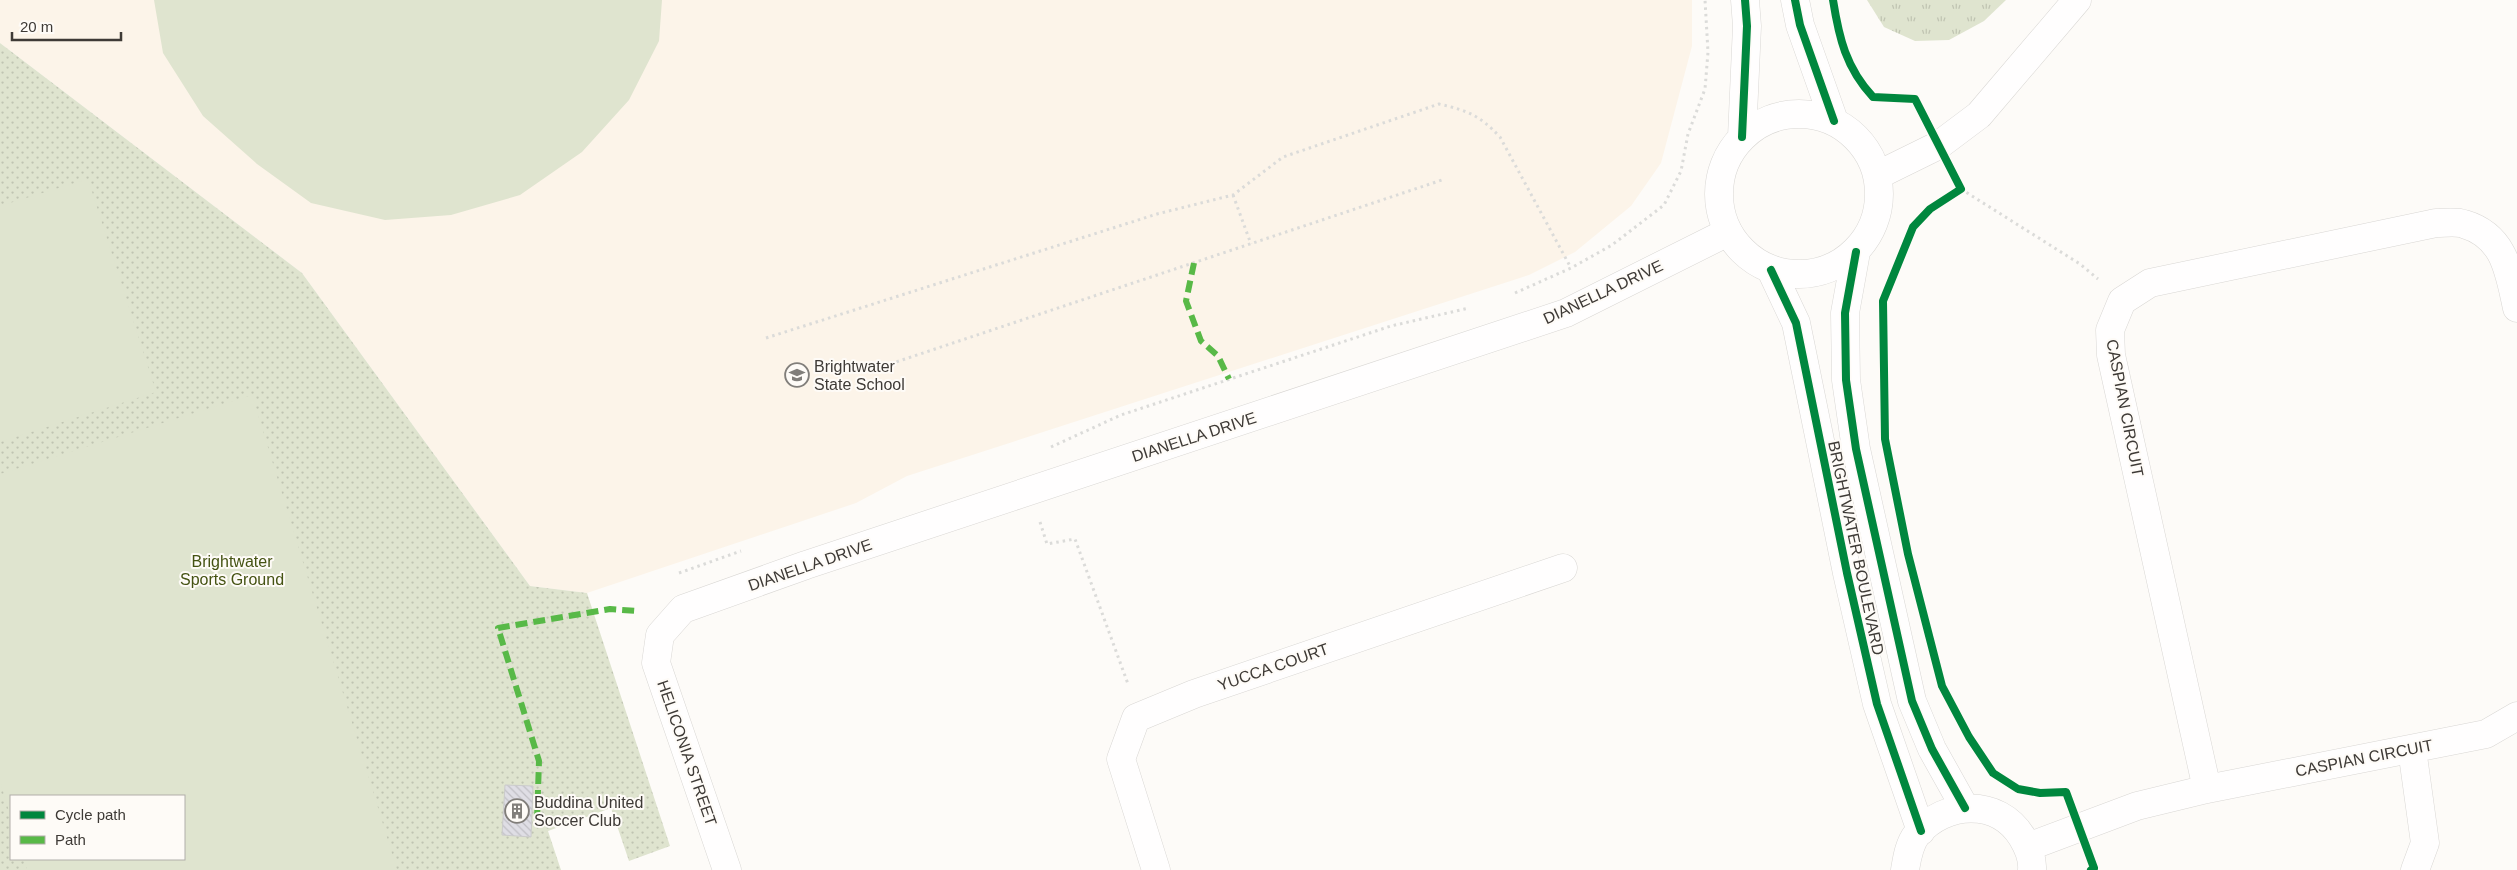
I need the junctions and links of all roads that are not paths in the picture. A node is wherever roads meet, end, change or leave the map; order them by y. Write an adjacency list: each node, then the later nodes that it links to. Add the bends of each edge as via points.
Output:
1 (1745, 0): 5 (street)
2 (1795, 0): 4 (street, via 1800,25)
3 (2077, 0): 6 (street, via 1979,115 1939,145)
4 (1834, 121): 5 (street, via 1811,114 1786,115 1762,122); 6 (street, via 1854,135 1869,153)
5 (1742, 137): 7 (street, via 1727,158 1719,182 1720,208)
6 (1878, 175): 8 (street, via 1880,202 1872,229)
7 (1728, 232): 9 (street, via 1739,248); 12 (street, DIANELLA DRIVE, via 1566,313 683,609)
8 (1856, 252): 9 (street, via 1837,265 1816,273 1793,274); 16 (street, BRIGHTWATER BOULEVARD, via 1845,313 1846,380 1856,450 1912,701 1932,749)
9 (1771, 270): 17 (street, BRIGHTWATER BOULEVARD, via 1796,323 1877,704)
10 (2517, 308): 15 (street, CASPIAN CIRCUIT, via 2507,264 2492,238 2463,224 2436,223 2150,283 2122,301 2110,330 2111,354)
11 (1563, 568): 20 (street, YUCCA COURT, via 1194,694 1136,718 1122,758)
12 (660, 635): 19 (street, HELICONIA STREET, via 656,662)
13 (2517, 716): 14 (street, CASPIAN CIRCUIT, via 2486,734)
14 (2412, 749): 15 (street, CASPIAN CIRCUIT); 22 (street, via 2425,843)
15 (2207, 789): 18 (street, CASPIAN CIRCUIT, via 2137,806)
16 (1965, 808): 17 (street, via 1946,812 1928,822); 18 (street, via 1985,810 2003,817 2018,830)
17 (1921, 831): 21 (street, via 1908,852)
18 (2030, 859)
19 (726, 870)
20 (1156, 870)
21 (1905, 870)
22 (2415, 870)

